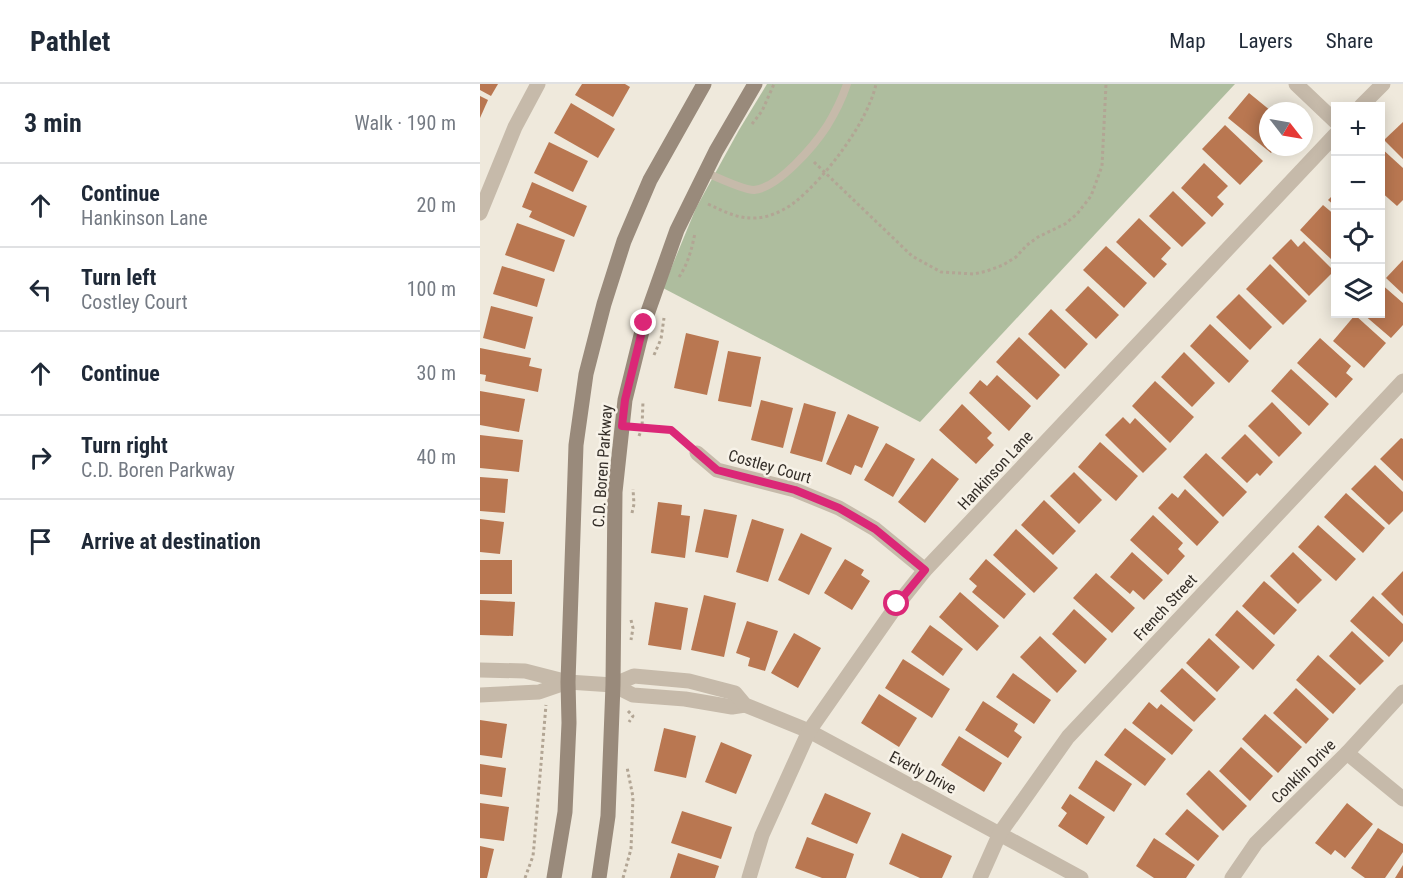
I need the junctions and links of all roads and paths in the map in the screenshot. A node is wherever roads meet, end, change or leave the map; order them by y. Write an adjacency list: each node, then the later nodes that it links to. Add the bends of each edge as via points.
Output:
1 (538, 84): 16 (street, via 515,127)
2 (704, 84): 32 (street, C.D. Boren Parkway, via 650,180 624,241 586,374 576,445)
3 (755, 84): 14 (street, C.D. Boren Parkway, via 716,151)
4 (774, 84): 11 (path)
5 (847, 84): 13 (lane, via 827,127)
6 (1106, 84): 13 (path, via 1102,166 1091,196 1065,224 1038,237 1003,265 987,271 941,272 912,256)
7 (1296, 84): 10 (street)
8 (1383, 84): 9 (street)
9 (1366, 102)
10 (1331, 118)
11 (750, 127)
12 (1331, 138): 28 (street, Hankinson Lane)
13 (805, 154): 14 (lane, via 776,181 754,190)
14 (712, 175): 15 (path); 33 (street, C.D. Boren Parkway, via 677,230 644,323 625,400 615,492)
15 (706, 203)
16 (480, 213)
17 (695, 227): 18 (path, via 689,256)
18 (678, 278)
19 (664, 316): 20 (path, via 661,339)
20 (653, 356)
21 (1403, 381): 44 (street, French Street, via 1068,737)
22 (642, 392): 23 (path)
23 (642, 428): 24 (path); 25 (path, via 671,430)
24 (636, 444)
25 (697, 453): 28 (street, Costley Court, via 717,470 795,490 839,508 875,529)
26 (633, 489): 27 (path)
27 (631, 518)
28 (925, 570): 40 (street, Hankinson Lane)
29 (631, 619): 30 (path)
30 (631, 642)
31 (480, 670): 32 (street, Everly Drive, via 525,671)
32 (568, 682): 33 (street, Everly Drive); 34 (street, Everly Drive); 46 (street, C.D. Boren Parkway, via 565,812)
33 (613, 685): 36 (street, Everly Drive); 38 (street, Everly Drive, via 634,676 689,681 735,693); 47 (street, C.D. Boren Parkway, via 608,816)
34 (547, 689): 37 (street, Everly Drive); 45 (path, via 533,856)
35 (1403, 692): 41 (street, Conklin Drive)
36 (627, 693): 38 (street, Everly Drive, via 732,707); 39 (path, via 628,710 633,716)
37 (480, 695)
38 (745, 705): 40 (street, Everly Drive)
39 (627, 725)
40 (809, 731): 44 (street, Everly Drive); 49 (street, Hankinson Lane, via 762,835)
41 (1347, 753): 43 (street); 52 (street, Conklin Drive, via 1256,843)
42 (626, 762): 48 (path, via 633,797 631,849)
43 (1403, 799)
44 (1000, 833): 50 (street, French Street); 51 (street, Everly Drive)
45 (525, 878)
46 (554, 878)
47 (599, 878)
48 (622, 878)
49 (749, 878)
50 (980, 878)
51 (1081, 878)
52 (1232, 878)

